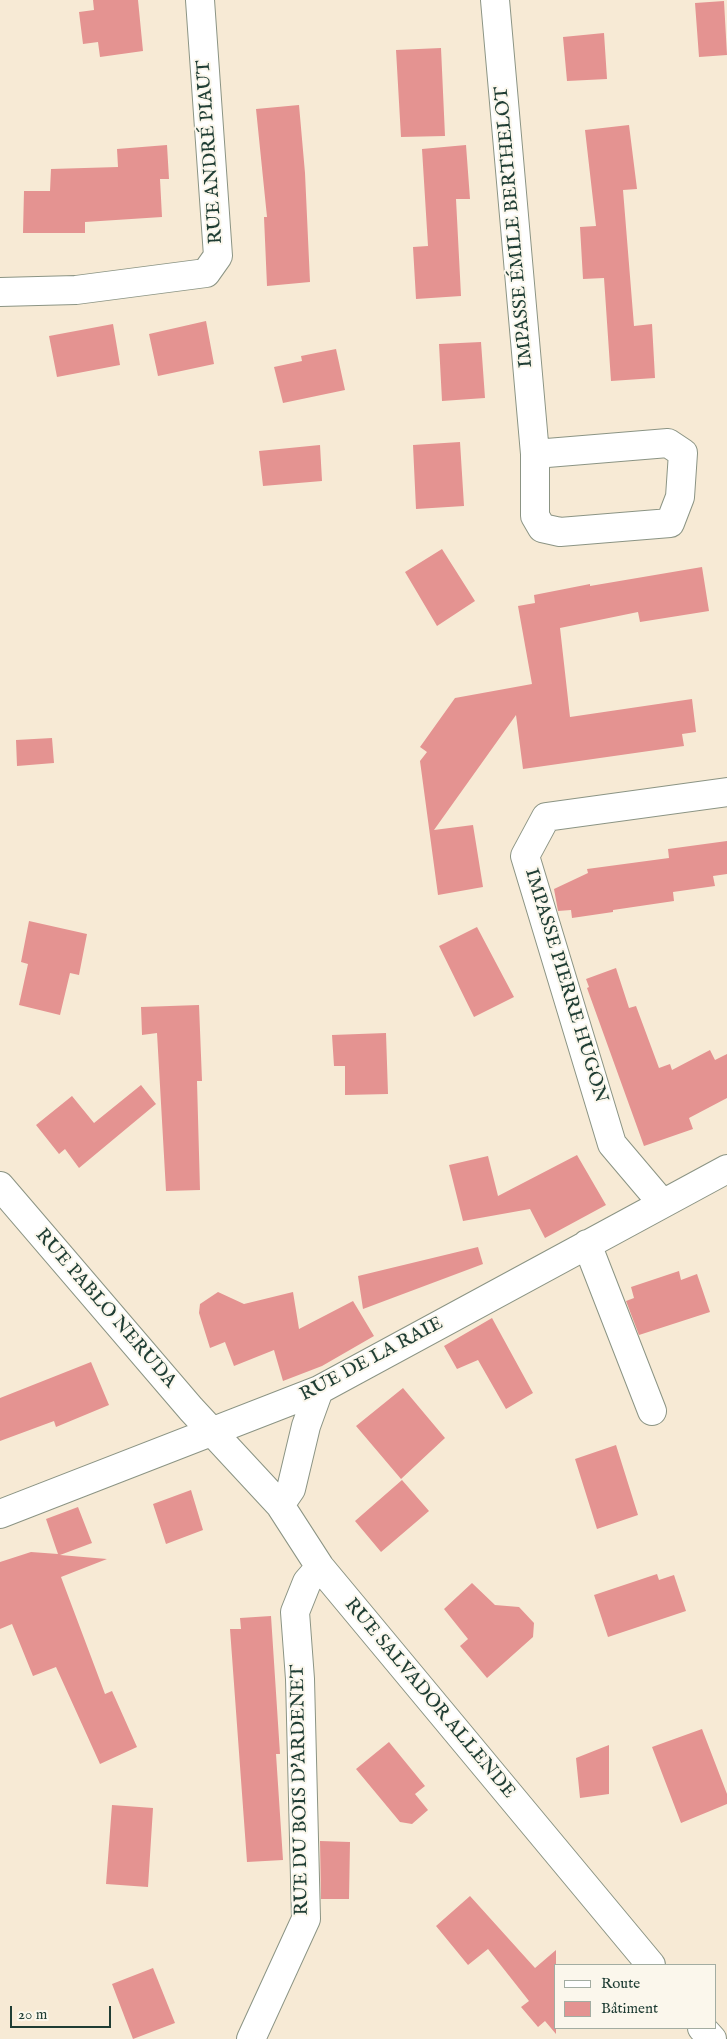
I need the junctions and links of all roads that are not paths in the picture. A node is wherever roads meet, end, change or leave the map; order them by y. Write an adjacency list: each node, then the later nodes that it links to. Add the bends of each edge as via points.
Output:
1 (200, 0): 3 (street, RUE ANDRÉ PIAUT, via 218,256 206,273 76,290)
2 (495, 0): 4 (street, IMPASSE ÉMILE BERTHELOT)
3 (0, 292)
4 (535, 454): 4 (street, IMPASSE ÉMILE BERTHELOT, via 668,443 683,453 680,497 670,523 560,532 542,528 535,516)
5 (727, 792): 8 (street, IMPASSE PIERRE HUGON, via 546,817 525,856 612,1144)
6 (727, 1169): 8 (street, RUE DE LA RAIE)
7 (0, 1186): 12 (street, RUE PABLO NERUDA)
8 (662, 1203): 9 (street, RUE DE LA RAIE)
9 (587, 1244): 10 (street, RUE DE LA RAIE); 11 (street)
10 (319, 1390): 12 (street, RUE DE LA RAIE, via 240,1423); 13 (street, via 306,1426 291,1489)
11 (652, 1411)
12 (212, 1431): 13 (street, RUE SALVADOR ALLENDE); 14 (street, RUE DE LA RAIE)
13 (280, 1505): 15 (street, RUE SALVADOR ALLENDE)
14 (0, 1514)
15 (320, 1568): 16 (street, RUE SALVADOR ALLENDE); 18 (street, RUE DU BOIS D'ARDENET, via 307,1582 295,1612 300,1680 306,1919)
16 (650, 1964)
17 (703, 2029): 19 (street)
18 (251, 2039)
19 (712, 2039)

